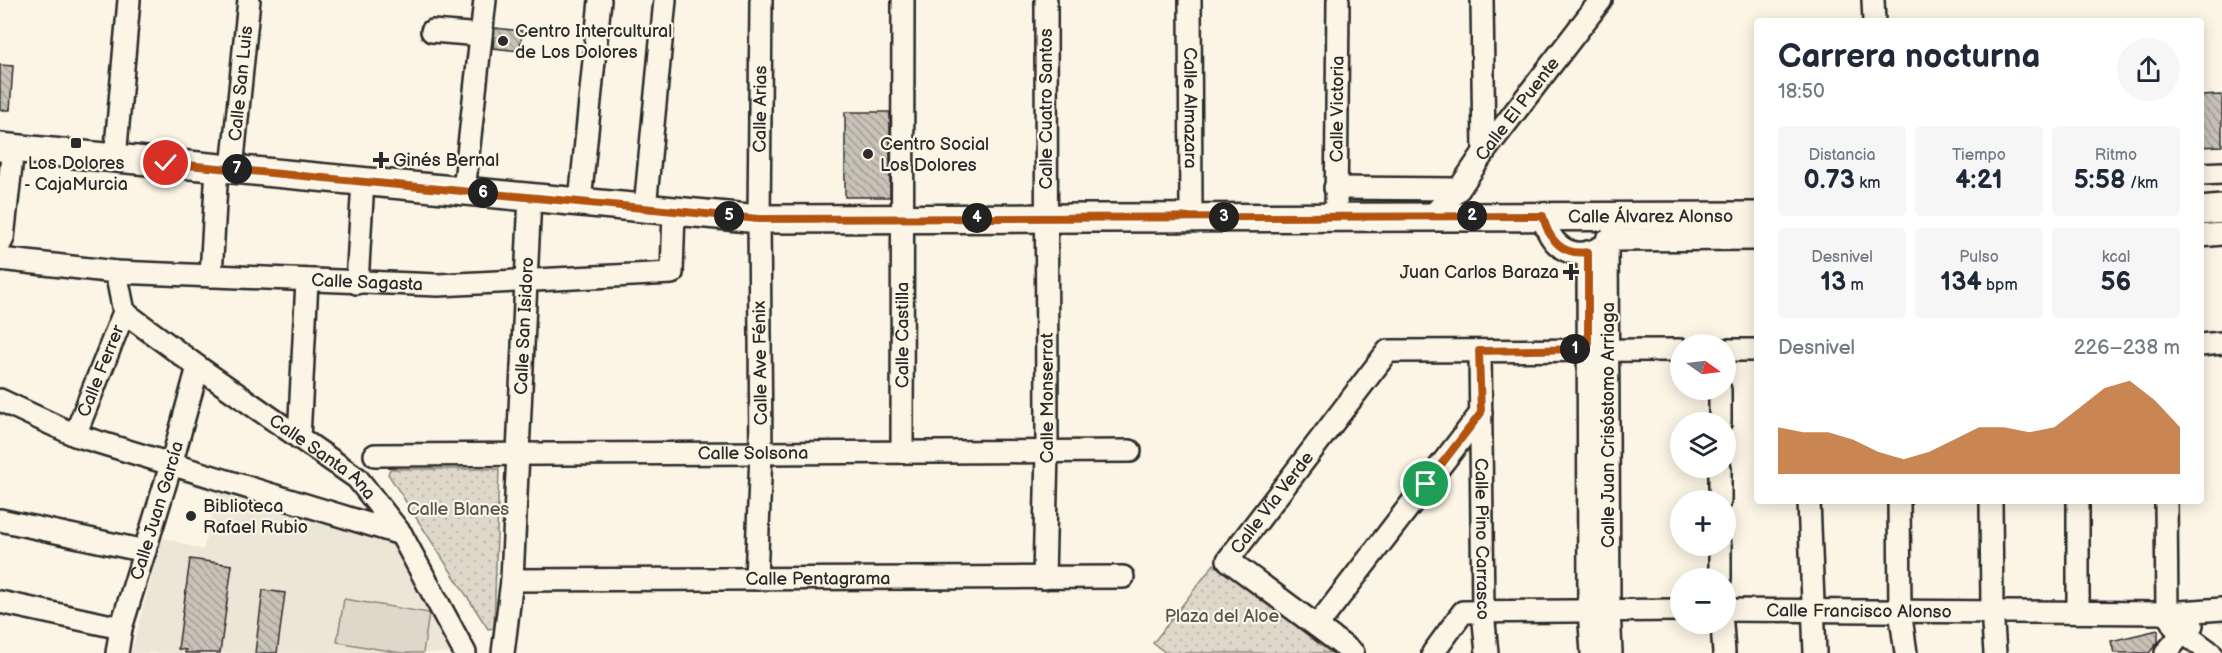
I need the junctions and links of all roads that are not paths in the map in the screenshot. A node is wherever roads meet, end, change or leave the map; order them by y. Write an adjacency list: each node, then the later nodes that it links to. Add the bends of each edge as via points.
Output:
1 (129, 0): 19 (street)
2 (249, 0): 20 (street, Calle San Luis)
3 (485, 0): 16 (street)
4 (600, 0): 28 (street)
5 (665, 0): 29 (street)
6 (761, 0): 40 (street, Calle Arias)
7 (903, 0): 38 (street, Calle Castilla)
8 (1046, 0): 39 (street, Calle Cuatro Santos)
9 (1190, 0): 36 (street, Calle Almazara)
10 (1338, 0): 24 (street, Calle Victoria)
11 (1482, 0): 18 (street)
12 (1601, 0): 18 (street, Calle El Puente)
13 (1873, 0): 14 (street)
14 (1874, 18)
15 (432, 31): 16 (street)
16 (481, 35): 26 (street)
17 (6, 148): 19 (main road, Calle Álvarez Alonso); 45 (street)
18 (1484, 152): 25 (street, Calle El Puente)
19 (115, 158): 20 (main road, Calle Álvarez Alonso)
20 (224, 168): 23 (main road, Calle Álvarez Alonso); 49 (street, Calle San Luis)
21 (2222, 173): 22 (street)
22 (2204, 174)
23 (363, 181): 26 (main road, Calle Álvarez Alonso); 52 (street)
24 (1335, 188): 25 (street); 37 (street, Calle Victoria)
25 (1459, 189): 33 (street, Calle El Puente)
26 (464, 191): 27 (main road, Calle Álvarez Alonso)
27 (530, 197): 28 (main road, Calle Álvarez Alonso); 51 (street, Calle San Isidoro)
28 (580, 202): 29 (main road, Calle Álvarez Alonso)
29 (645, 208): 31 (main road, Calle Álvarez Alonso)
30 (2222, 209): 32 (main road)
31 (674, 211): 40 (main road, Calle Álvarez Alonso); 51 (street, Calle Sagasta, via 672,273)
32 (2204, 211)
33 (1431, 216): 34 (main road, Calle Álvarez Alonso); 37 (main road, Calle Álvarez Alonso)
34 (1543, 216): 41 (main road, Calle Álvarez Alonso); 46 (street, via 1549,235 1558,246 1572,252)
35 (1754, 216): 41 (main road, Calle Álvarez Alonso)
36 (1191, 217): 37 (main road, Calle Álvarez Alonso); 39 (main road, Calle Álvarez Alonso)
37 (1336, 217)
38 (903, 218): 39 (main road, Calle Álvarez Alonso); 40 (main road, Calle Álvarez Alonso); 68 (street, Calle Castilla)
39 (1045, 218): 66 (street, Calle Monserrat)
40 (759, 219): 69 (street, Calle Ave Fénix)
41 (1611, 228): 44 (street, Calle Álvarez Alonso); 46 (street, via 1599,248); 56 (street, Calle Juan Crisóstomo Arriaga)
42 (2222, 234): 43 (street)
43 (2204, 236)
44 (1754, 239)
45 (0, 244)
46 (1588, 252): 56 (street, Calle Juan Crisóstomo Arriaga)
47 (0, 259): 48 (street, Calle Sagasta)
48 (116, 272): 49 (street, Calle Sagasta); 53 (street, Calle Ferrer)
49 (211, 276): 50 (street, Calle Sagasta)
50 (307, 281): 52 (street, Calle Sagasta); 65 (street)
51 (525, 281): 52 (street, Calle Sagasta); 70 (street, Calle San Isidoro)
52 (357, 283)
53 (124, 312): 61 (street, Calle Santa Ana); 64 (street, Calle Ferrer)
54 (2222, 343): 55 (street)
55 (2204, 345)
56 (1598, 349): 57 (street); 60 (street); 86 (street, Calle Juan Crisóstomo Arriaga)
57 (1670, 350)
58 (1736, 350): 59 (street)
59 (1754, 350)
60 (1479, 351): 63 (street, Calle Pino Carrasco); 96 (street, Calle Vía Verde, via 1388,351 1228,560)
61 (198, 367): 65 (street, Calle Santa Ana); 72 (street, Calle Juan García)
62 (0, 400): 64 (street)
63 (1481, 413): 93 (street, Calle Pino Carrasco); 96 (street)
64 (75, 435): 72 (street)
65 (299, 438): 79 (street, Calle Santa Ana, via 357,478)
66 (1047, 451): 67 (street, Calle Solsona); 68 (street, Calle Solsona); 82 (street, Calle Monserrat)
67 (1130, 451)
68 (902, 452): 69 (street, Calle Solsona)
69 (761, 453): 70 (street, Calle Solsona); 83 (street, Calle Ave Fénix)
70 (519, 454): 71 (street, Calle Solsona); 84 (street)
71 (375, 455)
72 (171, 465): 79 (street); 80 (street, Calle Juan García)
73 (1809, 504): 89 (street)
74 (1899, 504): 90 (street)
75 (1991, 504): 91 (street)
76 (2078, 504): 94 (street)
77 (2166, 504): 95 (street)
78 (0, 520): 80 (street)
79 (401, 534): 101 (street, Calle Santa Ana)
80 (145, 551): 97 (street, Calle Juan García)
81 (1124, 577): 82 (street, Calle Pentagrama)
82 (1044, 578): 83 (street, Calle Pentagrama)
83 (756, 579): 84 (street, Calle Pentagrama)
84 (512, 580): 102 (street)
85 (0, 602): 97 (street)
86 (1599, 609): 87 (street); 93 (street); 106 (street); 107 (street)
87 (1670, 610)
88 (1736, 610): 89 (street, Calle Francisco Alonso)
89 (1812, 610): 90 (street, Calle Francisco Alonso); 109 (street)
90 (1900, 610): 91 (street, Calle Francisco Alonso); 110 (street)
91 (1992, 610): 94 (street, Calle Francisco Alonso); 111 (street)
92 (2216, 610): 95 (street, Calle Francisco Alonso); 98 (street)
93 (1483, 612): 104 (street, via 1463,612); 105 (street, Calle Pino Carrasco)
94 (2078, 612): 95 (street, Calle Francisco Alonso)
95 (2167, 613): 98 (street, via 2174,626)
96 (1317, 626): 103 (street, Calle Vía Verde)
97 (121, 628): 100 (street, Calle Juan García)
98 (2183, 632): 112 (street); 113 (street)
99 (1723, 634): 108 (street)
100 (117, 653)
101 (465, 653)
102 (503, 653)
103 (1353, 653)
104 (1433, 653)
105 (1487, 653)
106 (1592, 653)
107 (1611, 653)
108 (1724, 653)
109 (1815, 653)
110 (1906, 653)
111 (1995, 653)
112 (2166, 653)
113 (2211, 653)

